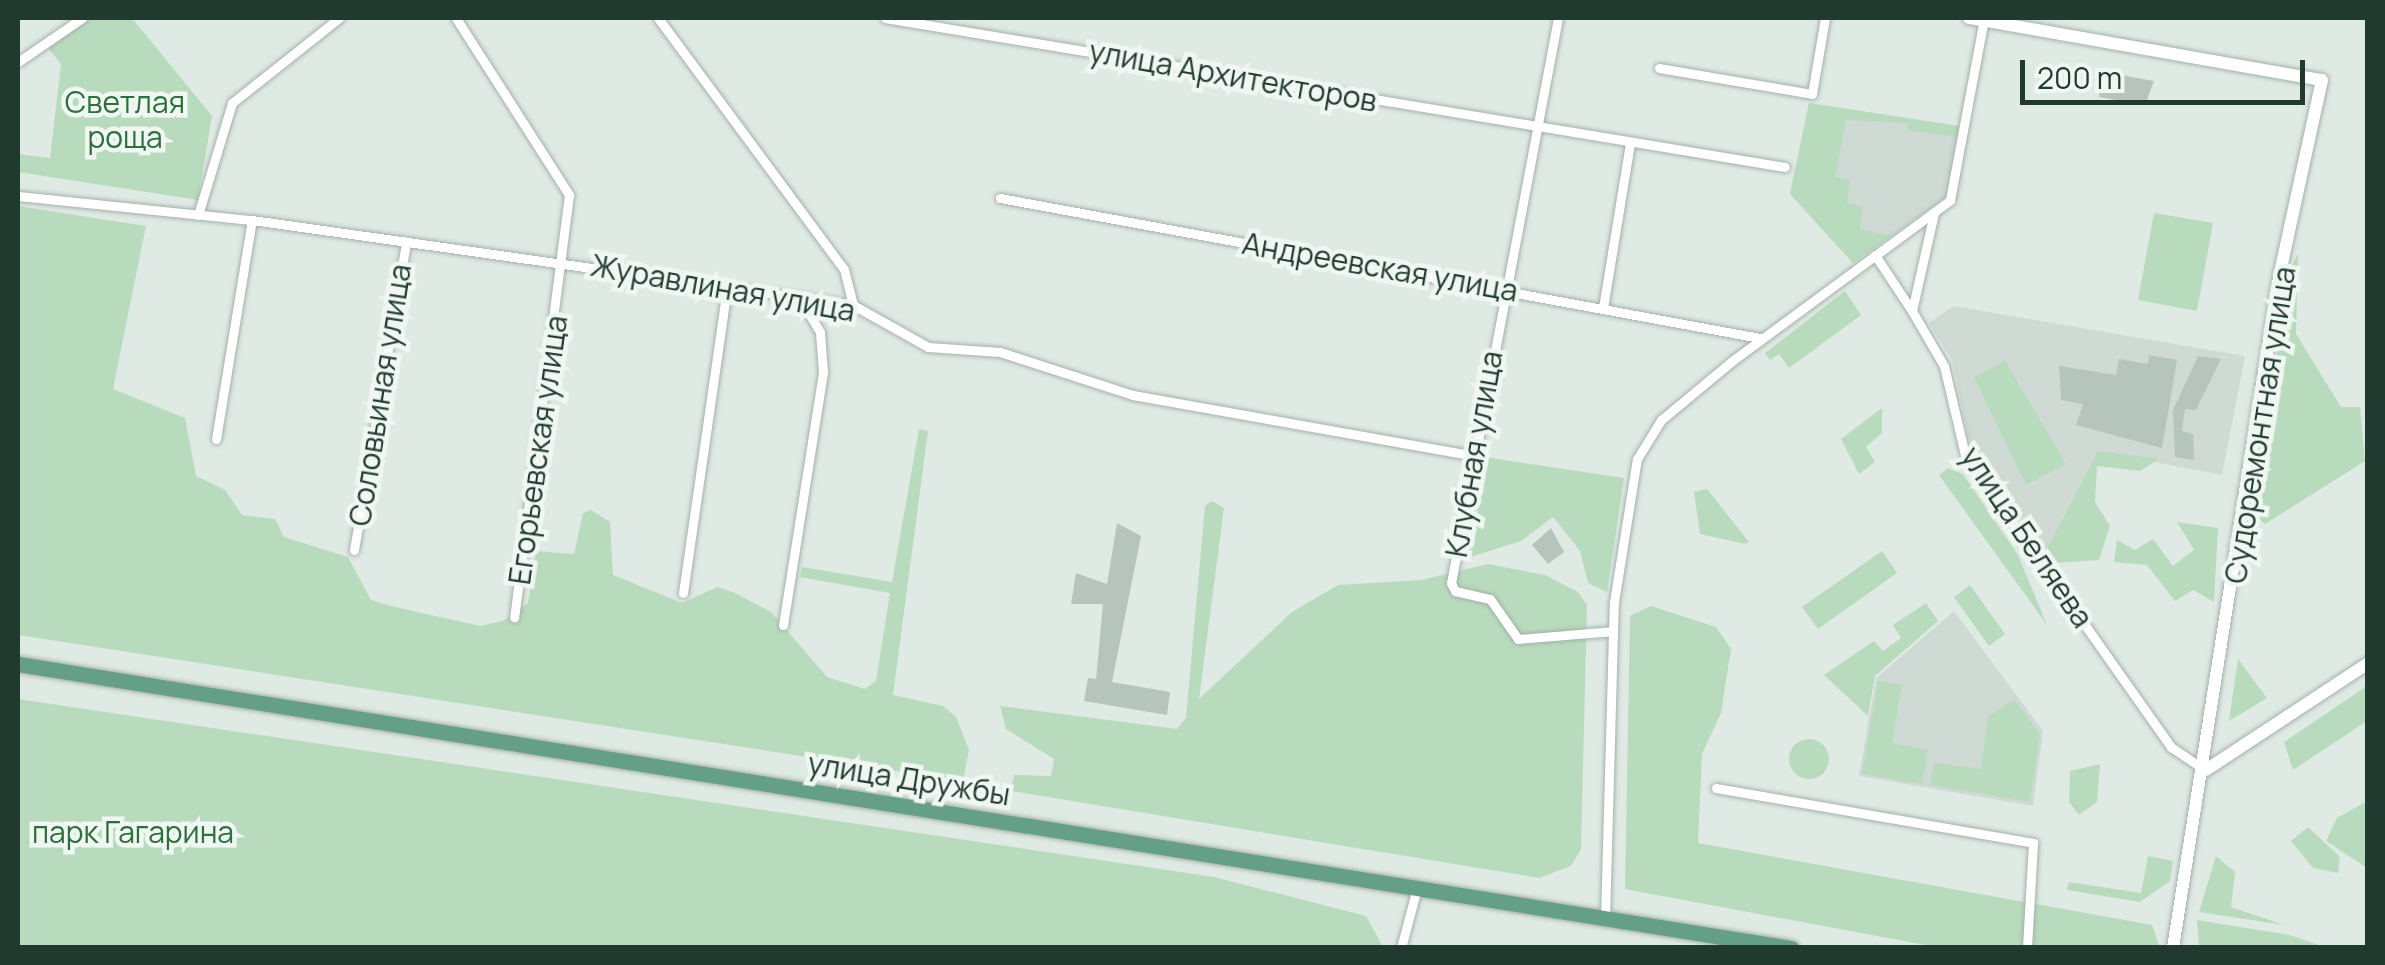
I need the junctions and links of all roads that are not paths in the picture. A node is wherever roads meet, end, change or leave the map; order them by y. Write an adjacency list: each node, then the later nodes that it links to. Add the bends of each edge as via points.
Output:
1 (82, 18): 11 (street)
2 (339, 18): 19 (street, via 232,103)
3 (456, 18): 23 (street, Егорьевская улица, via 565,186)
4 (658, 18): 27 (street, via 844,269)
5 (885, 18): 10 (street, улица Архитекторов)
6 (1558, 18): 13 (street, Клубная улица)
7 (1825, 18): 12 (street, via 1812,94)
8 (1969, 18): 9 (street)
9 (1984, 19): 18 (street, via 1951,195); 40 (street, Судоремонтная улица, via 2322,80 2279,277)
10 (930, 20): 13 (street, улица Архитекторов)
11 (18, 62)
12 (1659, 68)
13 (1537, 128): 14 (street, улица Архитекторов); 25 (street, Клубная улица)
14 (1630, 142): 15 (street, улица Архитекторов); 28 (street)
15 (1785, 167)
16 (18, 196): 19 (street, Журавлиная улица)
17 (1000, 198): 25 (street, Андреевская улица)
18 (1934, 213): 22 (street); 29 (street)
19 (198, 215): 20 (street, Журавлиная улица)
20 (252, 220): 21 (street, Журавлиная улица); 31 (street)
21 (406, 240): 23 (street, Журавлиная улица); 33 (street, Соловьиная улица)
22 (1875, 256): 29 (street, улица Беляева); 30 (street)
23 (566, 261): 24 (street, Журавлиная улица); 35 (street, Егорьевская улица)
24 (727, 286): 26 (street, Журавлиная улица); 34 (street)
25 (1506, 289): 28 (street, Андреевская улица); 32 (street, Клубная улица)
26 (800, 299): 27 (street, Журавлиная улица); 36 (street, via 820,332 822,372)
27 (853, 305): 32 (street, Журавлиная улица, via 928,347 1000,352 1133,396)
28 (1603, 308): 30 (street, Андреевская улица)
29 (1912, 310): 40 (street, улица Беляева, via 1944,366 1965,455 2170,747)
30 (1760, 338): 37 (street, via 1646,439 1630,487)
31 (216, 439)
32 (1470, 455): 37 (street, Клубная улица, via 1455,591 1490,598 1518,640)
33 (354, 550)
34 (683, 594)
35 (514, 617)
36 (783, 625)
37 (1613, 631): 43 (street)
38 (2368, 663): 40 (street)
39 (18, 664): 42 (main road, улица Дружбы)
40 (2206, 770): 47 (street, Судоремонтная улица)
41 (1716, 788): 46 (street, via 2032,842)
42 (1416, 888): 43 (main road, улица Дружбы); 44 (street)
43 (1605, 918): 45 (main road, улица Дружбы)
44 (1402, 948)
45 (1791, 948)
46 (2027, 948)
47 (2173, 948)

